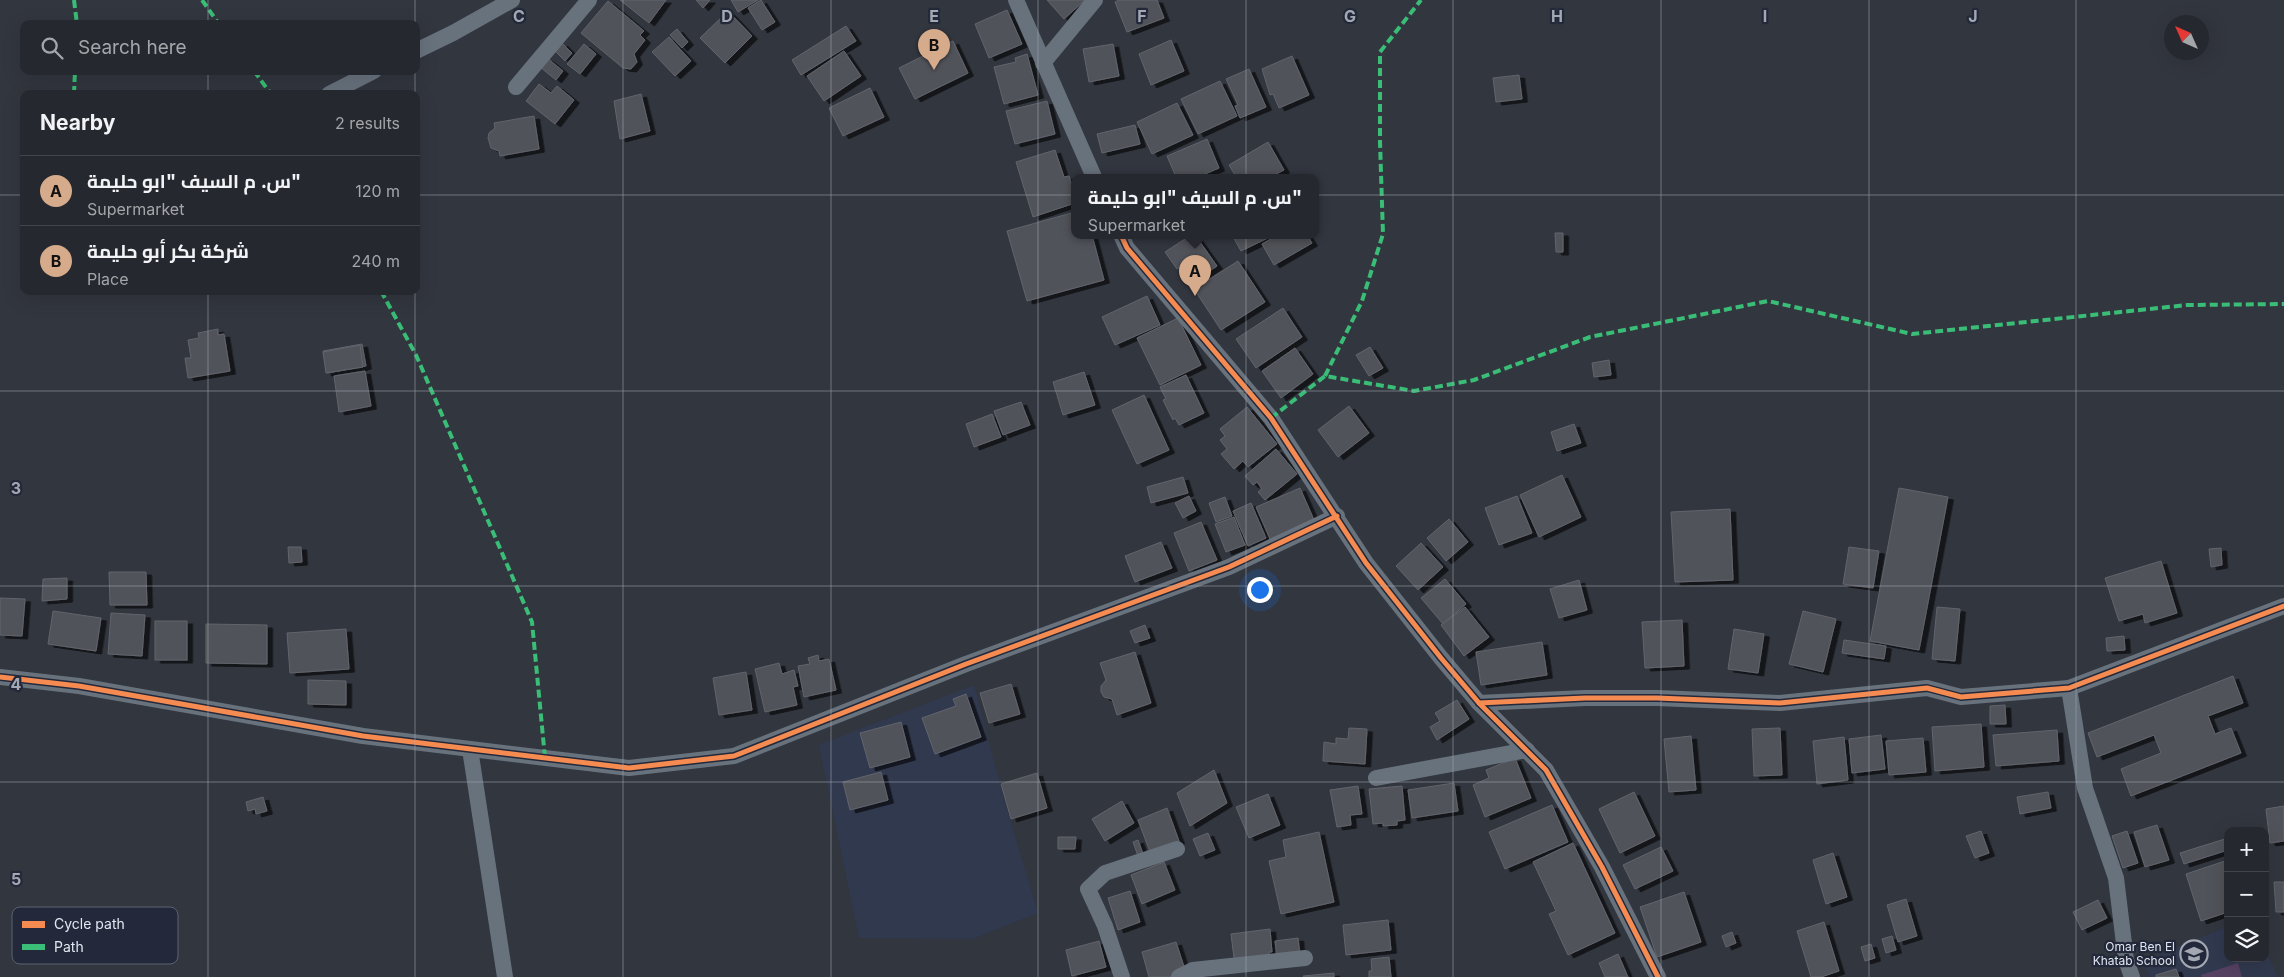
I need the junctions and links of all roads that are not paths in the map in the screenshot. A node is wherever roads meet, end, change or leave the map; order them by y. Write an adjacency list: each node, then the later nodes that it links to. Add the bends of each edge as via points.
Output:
1 (512, 0): 5 (street)
2 (589, 0): 8 (street)
3 (1016, 0): 6 (street)
4 (1095, 0): 6 (street)
5 (420, 49)
6 (1043, 63): 10 (street)
7 (366, 75): 9 (street)
8 (516, 87)
9 (337, 90)
10 (1093, 174)
11 (1123, 239): 12 (street, via 1127,248 1271,418)
12 (1337, 516): 16 (street, via 1366,562); 17 (street, via 1229,567 966,664 734,756 629,768)
13 (2284, 606): 15 (street)
14 (0, 677): 17 (street, via 79,686 363,736)
15 (2069, 688): 16 (street, via 1961,697 1927,688 1780,703 1584,698); 26 (street, via 2085,788 2116,878 2126,960)
16 (1480, 703): 18 (street)
17 (470, 749): 22 (street)
18 (1527, 750): 19 (street); 25 (street, via 1546,770 1602,866)
19 (1376, 778)
20 (1177, 849): 23 (street, via 1105,874 1088,889 1105,926)
21 (1305, 958): 24 (street, via 1193,970)
22 (505, 977)
23 (1122, 977)
24 (1179, 977)
25 (1658, 977)
26 (2132, 977)

